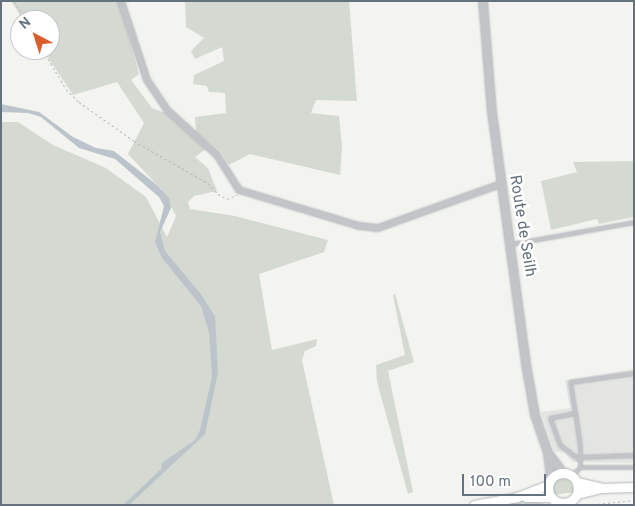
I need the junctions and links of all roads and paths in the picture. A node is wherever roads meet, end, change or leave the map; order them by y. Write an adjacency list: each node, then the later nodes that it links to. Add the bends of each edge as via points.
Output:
1 (121, 1): 5 (street, via 147,80 166,110 217,155)
2 (483, 1): 4 (street, Route de Seilh)
3 (49, 60): 5 (path, via 66,89 79,102 134,141 208,182 227,199)
4 (501, 184): 5 (street, via 378,228 359,226); 7 (street, Route de Seilh)
5 (239, 190)
6 (634, 222): 7 (lane)
7 (511, 244): 10 (street, Route de Seilh, via 535,416)
8 (634, 373): 9 (lane, via 570,382)
9 (575, 413): 12 (lane); 12 (lane, via 550,418 560,445)
10 (548, 453): 15 (street, Route de Seilh); 16 (street, Route de Seilh)
11 (634, 455): 12 (lane)
12 (580, 458): 13 (lane)
13 (580, 467): 14 (lane); 15 (lane)
14 (634, 467)
15 (571, 476): 16 (main road); 18 (main road); 19 (main road)
16 (550, 482): 20 (main road); 21 (main road)
17 (634, 487): 18 (main road)
18 (602, 488): 19 (main road)
19 (577, 494): 23 (main road)
20 (517, 497): 21 (main road); 24 (main road)
21 (551, 497): 23 (main road)
22 (634, 500): 25 (path)
23 (566, 504)
24 (474, 505)
25 (588, 505)

